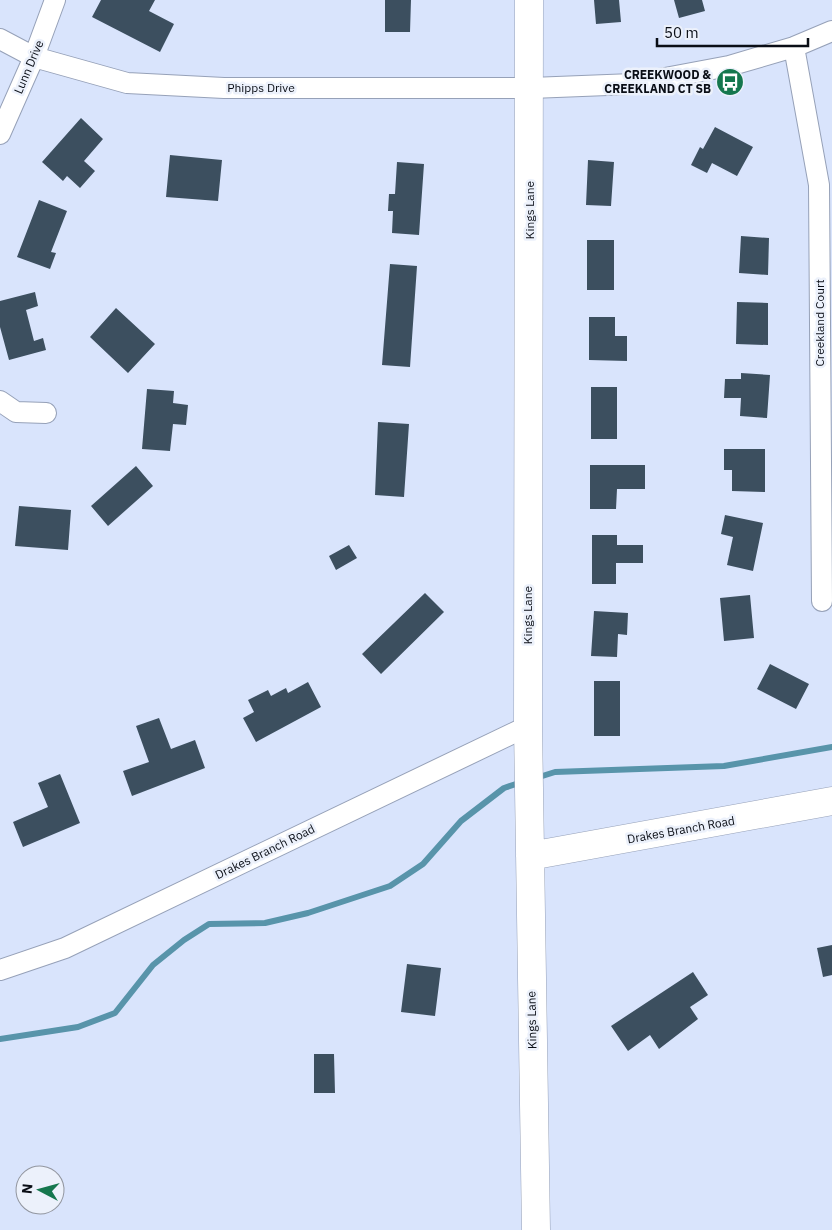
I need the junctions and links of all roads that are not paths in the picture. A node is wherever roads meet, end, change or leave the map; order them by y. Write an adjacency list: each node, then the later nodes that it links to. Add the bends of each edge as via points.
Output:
1 (55, 0): 6 (street, Lunn Drive)
2 (530, 0): 7 (street, Kings Lane)
3 (832, 31): 5 (street, Phipps Drive)
4 (0, 39): 6 (street, Phipps Drive)
5 (794, 47): 7 (street, Phipps Drive, via 729,66 633,84); 11 (street, Creekland Court, via 818,185)
6 (34, 57): 7 (street, Phipps Drive, via 127,83 224,88); 8 (street, Lunn Drive)
7 (531, 88): 12 (street, Kings Lane)
8 (0, 134)
9 (0, 401): 10 (street, via 16,412)
10 (46, 413)
11 (822, 601)
12 (528, 726): 14 (street, Kings Lane); 15 (street, Drakes Branch Road, via 65,948)
13 (832, 801): 14 (street, Drakes Branch Road)
14 (530, 856): 16 (street, Kings Lane)
15 (0, 970)
16 (536, 1230)

